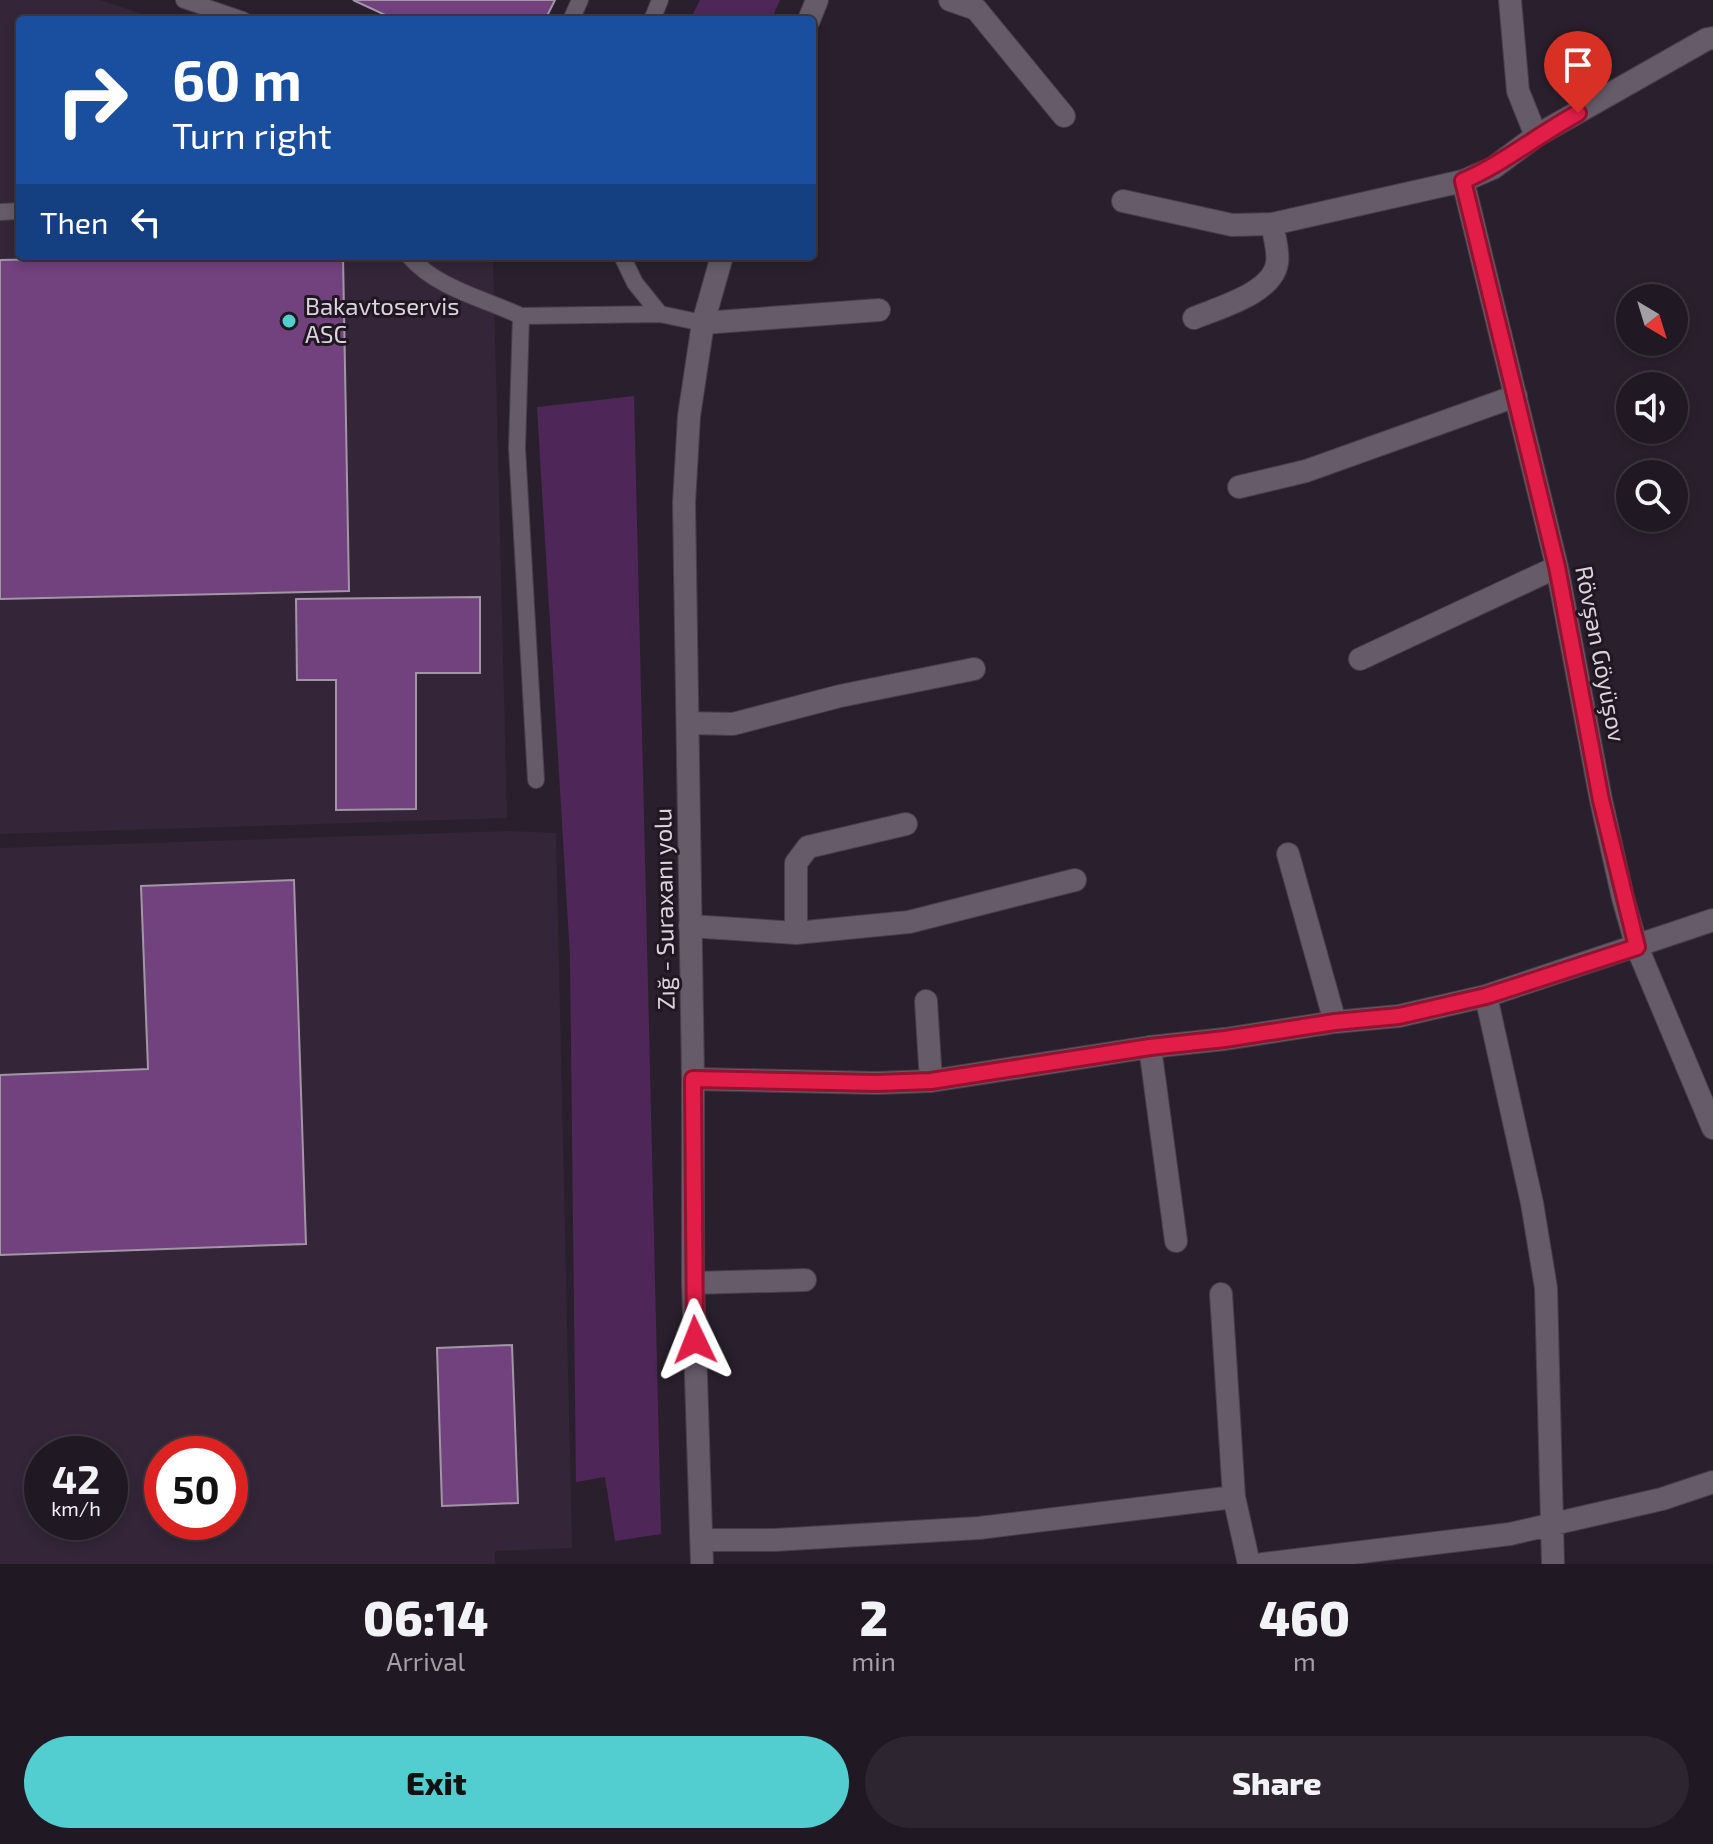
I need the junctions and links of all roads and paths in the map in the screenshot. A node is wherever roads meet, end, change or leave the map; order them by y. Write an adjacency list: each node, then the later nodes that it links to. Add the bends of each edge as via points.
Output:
1 (184, 0): 4 (lane)
2 (950, 0): 6 (street, via 976,9)
3 (1510, 0): 7 (street, via 1518,91)
4 (231, 16)
5 (1713, 38): 7 (street)
6 (1064, 116)
7 (1536, 136): 8 (street, via 1493,168)
8 (1463, 181): 10 (street); 19 (street, Rövşən Göyüşov)
9 (1123, 201): 10 (street, via 1232,225)
10 (1272, 224): 17 (street, via 1277,264 1268,280 1247,296)
11 (412, 260): 16 (lane, via 460,290)
12 (624, 260): 15 (lane)
13 (721, 260): 18 (street, Zığ - Suraxanı yolu)
14 (879, 310): 18 (street)
15 (660, 314): 16 (lane); 18 (lane)
16 (521, 316): 25 (lane, via 517,448)
17 (1194, 318)
18 (703, 323): 24 (street, Zığ - Suraxanı yolu, via 689,416 684,503)
19 (1516, 396): 20 (street, via 1306,471); 21 (street, Rövşən Göyüşov)
20 (1239, 487)
21 (1557, 567): 22 (street); 32 (street, Rövşən Göyüşov, via 1601,800)
22 (1360, 659)
23 (974, 669): 24 (street, via 733,724)
24 (688, 723): 30 (street, Zığ - Suraxanı yolu)
25 (536, 780)
26 (906, 824): 31 (street, via 808,847 796,863)
27 (1288, 854): 35 (street)
28 (1075, 880): 31 (street, via 909,922)
29 (1713, 920): 32 (street)
30 (690, 926): 31 (street); 37 (street, Zığ - Suraxanı yolu)
31 (796, 933)
32 (1637, 947): 33 (street); 39 (street, Rövşən Göyüşov)
33 (1486, 996): 35 (street, via 1399,1016); 46 (street, via 1546,1288)
34 (926, 1001): 38 (street)
35 (1335, 1022): 36 (street)
36 (1150, 1047): 38 (street); 40 (street)
37 (693, 1079): 38 (street); 42 (street, Zığ - Suraxanı yolu)
38 (931, 1081)
39 (1713, 1128)
40 (1176, 1241)
41 (805, 1280): 42 (street)
42 (693, 1283): 47 (street, Zığ - Suraxanı yolu)
43 (1221, 1294): 45 (street)
44 (1713, 1482): 46 (street, via 1662,1499)
45 (1234, 1497): 47 (street, via 979,1528); 49 (street)
46 (1550, 1523): 50 (street, via 1510,1534); 51 (street)
47 (702, 1540): 48 (street, Zığ - Suraxanı yolu)
48 (702, 1564)
49 (1249, 1564)
50 (1263, 1564)
51 (1553, 1564)

